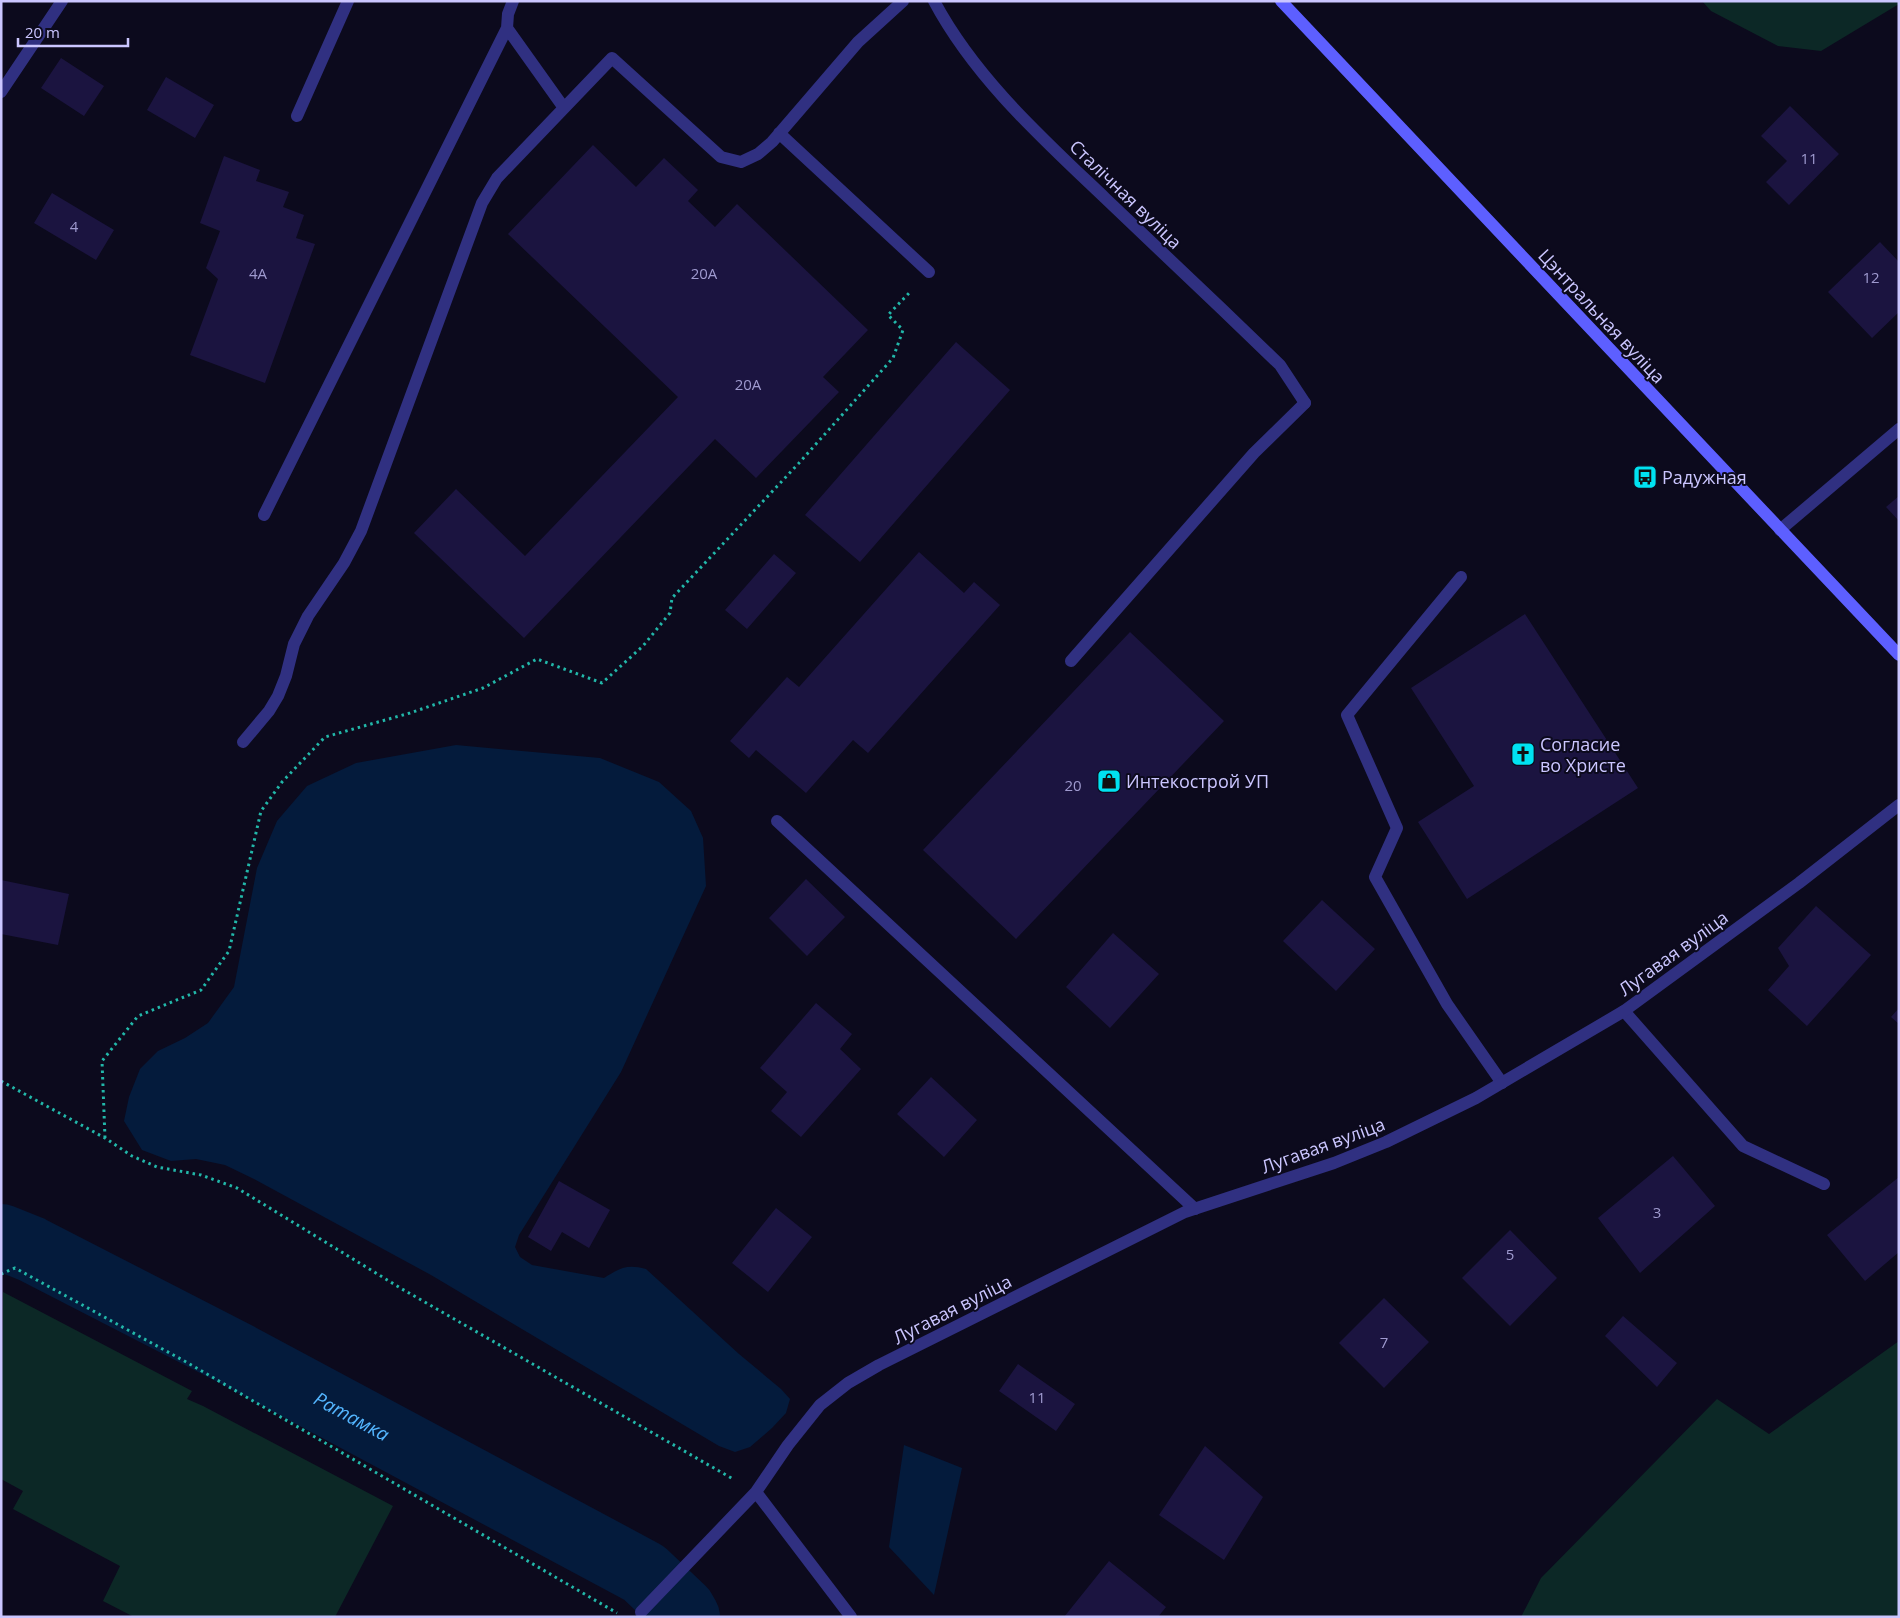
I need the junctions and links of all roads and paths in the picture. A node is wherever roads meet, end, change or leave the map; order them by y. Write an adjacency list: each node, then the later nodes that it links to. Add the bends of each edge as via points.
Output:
1 (62, 1): 8 (street)
2 (348, 1): 10 (street)
3 (513, 1): 7 (street)
4 (903, 1): 11 (street, via 858,42)
5 (934, 1): 18 (street, Сталічная вуліца, via 974,62 1004,97 1280,365 1305,403 1254,453)
6 (1281, 1): 15 (street, Цэнтральная вуліца)
7 (507, 28): 9 (street); 14 (street)
8 (1, 92)
9 (564, 108): 11 (street, via 612,58 721,157 741,162 758,154); 19 (street, via 497,178 482,203 361,531 294,644 278,696)
10 (297, 116)
11 (779, 134): 12 (street)
12 (929, 272): 25 (path, via 888,315 902,330 893,358 672,598 670,613 643,646 602,683 536,659 483,688 324,737 282,782 261,811 229,951 201,990 138,1016 102,1061)
13 (1899, 429): 15 (street)
14 (264, 515)
15 (1780, 530): 17 (street, Цэнтральная вуліца)
16 (1461, 577): 24 (street, via 1347,716 1397,828 1375,877 1447,1004)
17 (1899, 655)
18 (1071, 661)
19 (244, 742)
20 (1899, 805): 22 (street, Лугавая вуліца)
21 (778, 821): 27 (street)
22 (1624, 1011): 24 (street, Лугавая вуліца); 26 (street, via 1743,1146)
23 (1, 1081): 25 (path)
24 (1502, 1083): 27 (street, Лугавая вуліца, via 1386,1142)
25 (105, 1138): 29 (path, via 132,1156 157,1167 201,1175 237,1188 402,1289)
26 (1824, 1184)
27 (1195, 1209): 29 (street, Лугавая вуліца, via 848,1383 820,1405)
28 (1, 1274): 31 (path, via 14,1268 23,1272)
29 (756, 1492): 30 (street, Лугавая вуліца); 32 (street)
30 (641, 1612)
31 (624, 1617)
32 (851, 1617)

